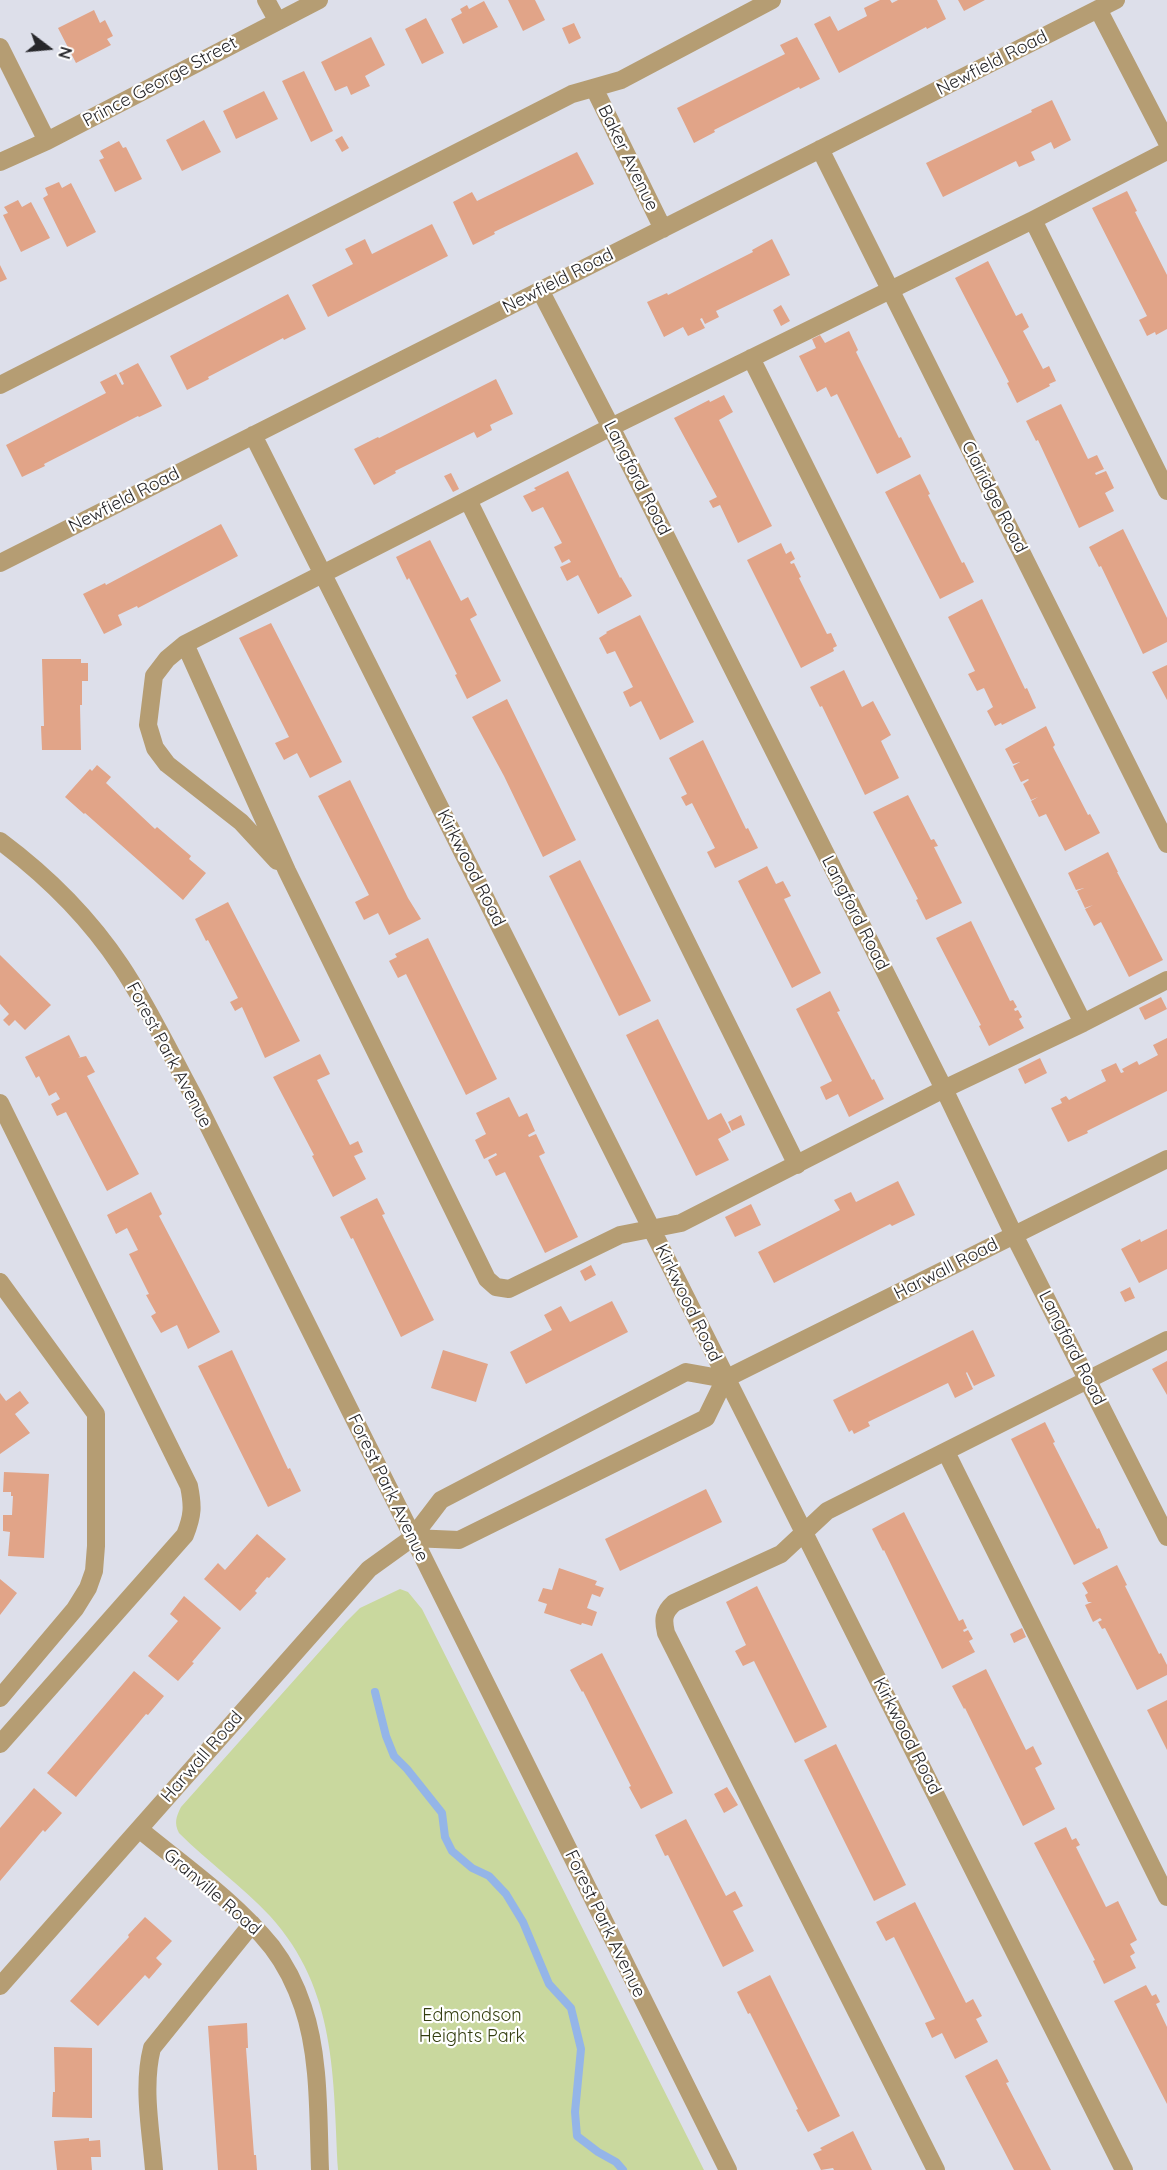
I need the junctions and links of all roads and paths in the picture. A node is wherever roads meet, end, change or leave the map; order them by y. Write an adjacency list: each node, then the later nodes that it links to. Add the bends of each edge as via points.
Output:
1 (267, 0): 6 (street)
2 (319, 0): 6 (street, Prince George Street)
3 (772, 0): 8 (street, via 621,80)
4 (1116, 0): 5 (street, Newfield Road)
5 (1098, 9): 10 (street); 11 (street, Newfield Road)
6 (277, 20): 9 (street, Prince George Street)
7 (0, 47): 9 (street)
8 (594, 88): 15 (street, Baker Avenue); 19 (street, via 572,94)
9 (46, 141): 13 (street, Prince George Street)
10 (1167, 142)
11 (820, 149): 15 (street, Newfield Road); 16 (street, Clairidge Road)
12 (1167, 150): 14 (street)
13 (0, 162)
14 (1033, 219): 16 (street); 22 (street)
15 (663, 228): 17 (street, Newfield Road)
16 (890, 289): 18 (street); 28 (street, Clairidge Road)
17 (540, 290): 20 (street, Langford Road); 21 (street, Newfield Road)
18 (751, 358): 20 (street); 31 (street)
19 (0, 384)
20 (611, 427): 23 (street); 32 (street, Langford Road)
21 (253, 435): 24 (street, Newfield Road); 25 (street, Kirkwood Road)
22 (1167, 490)
23 (468, 500): 25 (street); 35 (street)
24 (0, 563)
25 (323, 573): 26 (street); 36 (street, Kirkwood Road)
26 (185, 644): 29 (street); 29 (street, via 154,676 148,725 156,748 167,764 241,822)
27 (0, 841): 45 (street, Forest Park Avenue, via 83,916 138,994 195,1099)
28 (1167, 844)
29 (287, 871): 36 (street, via 487,1279 496,1287 509,1289 620,1235)
30 (1167, 980): 31 (street)
31 (1083, 1023): 32 (street)
32 (944, 1089): 35 (street); 37 (street, Langford Road)
33 (0, 1103): 47 (street, via 189,1486 192,1501 192,1517 185,1535)
34 (1167, 1159): 37 (street, Harwall Road)
35 (797, 1165): 36 (street, via 681,1223)
36 (652, 1229): 41 (street, Kirkwood Road)
37 (1014, 1234): 40 (street, Langford Road); 41 (street, Harwall Road)
38 (0, 1282): 46 (street, via 96,1414 94,1571 75,1609)
39 (1167, 1340): 40 (street)
40 (1088, 1378): 42 (street); 44 (street, Langford Road)
41 (725, 1379): 43 (street, Kirkwood Road); 45 (street, Harwall Road, via 686,1372 441,1500); 45 (street, via 706,1418 459,1540)
42 (946, 1452): 43 (street, via 827,1511); 49 (street)
43 (804, 1532): 55 (street, via 781,1554 674,1603 663,1620 666,1633); 56 (street, Kirkwood Road)
44 (1167, 1537)
45 (412, 1538): 48 (street, Harwall Road, via 369,1569); 54 (street, Forest Park Avenue)
46 (0, 1698)
47 (0, 1744)
48 (139, 1829): 50 (street, Granville Road); 51 (street, Harwall Road)
49 (1167, 1897)
50 (252, 1924): 52 (street, via 152,2048 148,2080); 53 (street, Granville Road, via 273,1948 304,2008 316,2079)
51 (0, 1986)
52 (154, 2170)
53 (320, 2170)
54 (728, 2170)
55 (936, 2170)
56 (1124, 2170)

